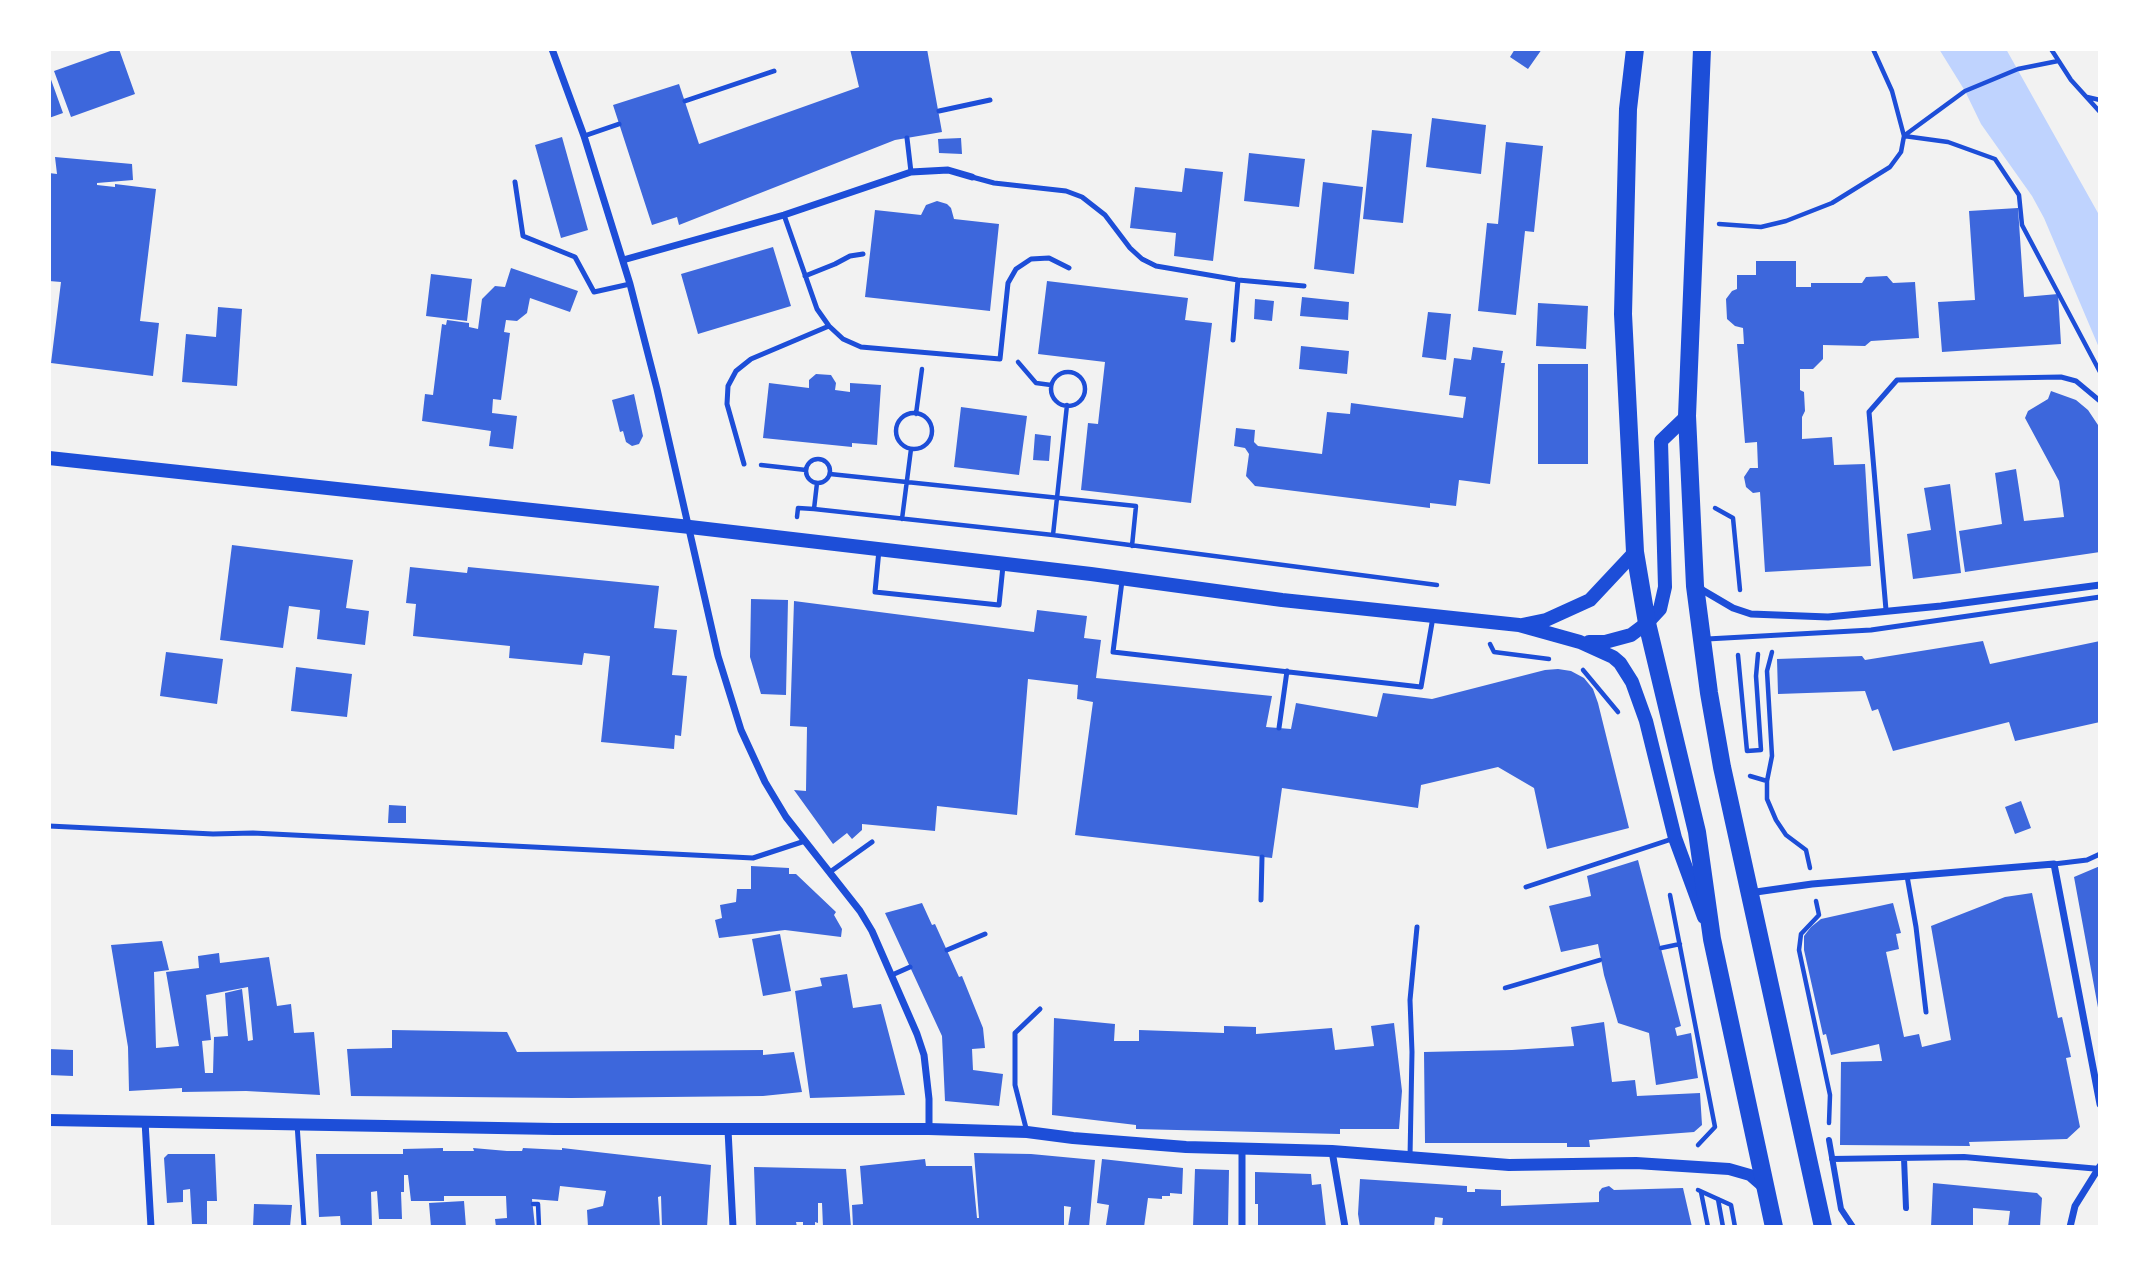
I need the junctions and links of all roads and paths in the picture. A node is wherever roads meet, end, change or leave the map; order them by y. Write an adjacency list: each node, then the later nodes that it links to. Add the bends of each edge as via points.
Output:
1 (552, 49): 15 (street)
2 (1635, 49): 58 (main road, via 1628,108 1623,314)
3 (1702, 49): 41 (main road)
4 (1873, 49): 16 (path)
5 (2051, 49): 6 (path)
6 (2058, 61): 8 (path); 16 (path, via 2018,69 1965,91)
7 (774, 71): 11 (lane)
8 (2086, 97): 10 (path); 13 (path)
9 (990, 100): 12 (lane)
10 (2100, 100)
11 (685, 101)
12 (939, 111)
13 (2100, 112)
14 (619, 124): 15 (lane)
15 (584, 136): 26 (street)
16 (1904, 136): 23 (path, via 1890,167 1832,203 1761,226); 36 (path, via 1948,142 1996,159 2019,195 2022,225)
17 (907, 138): 18 (lane)
18 (911, 173): 19 (street, via 938,170); 22 (street)
19 (972, 177): 29 (lane, via 1082,197 1105,215 1142,259 1173,271)
20 (515, 182): 30 (lane, via 523,236 575,257 594,292)
21 (1718, 210): 23 (path)
22 (784, 215): 26 (street); 28 (lane)
23 (1718, 224): 24 (path)
24 (1717, 238)
25 (863, 254): 28 (lane)
26 (623, 260): 30 (street)
27 (1069, 268): 35 (lane, via 1040,258 1016,270 1008,283)
28 (805, 276): 32 (lane)
29 (1238, 280): 31 (lane); 33 (lane)
30 (630, 284): 53 (street)
31 (1304, 286)
32 (829, 326): 34 (lane, via 843,339 861,346); 44 (lane, via 751,359 736,371 728,386 727,404)
33 (1233, 340)
34 (925, 352): 35 (lane); 40 (path)
35 (1000, 359): 37 (path, via 1018,362 1036,383)
36 (2100, 372)
37 (1051, 385): 39 (path, via 1056,401); 39 (path, via 1063,373 1074,373 1082,380 1081,400)
38 (2100, 401): 66 (lane, via 2076,381 2061,377 1896,380 1869,412)
39 (1067, 405): 50 (path)
40 (916, 414): 42 (path, via 904,416 897,426 897,438); 42 (path, via 926,418 931,434 922,447)
41 (1687, 416): 63 (main road); 69 (main road, via 1661,441 1665,587 1660,609)
42 (911, 449): 47 (path)
43 (49, 458): 53 (main road)
44 (744, 464): 45 (path)
45 (806, 470): 46 (path, via 819,459 827,462); 48 (path)
46 (830, 474): 47 (path); 48 (path)
47 (907, 481): 50 (path); 52 (path)
48 (817, 483): 51 (path)
49 (1715, 495): 64 (path, via 1715,508 1733,518 1740,593)
50 (1057, 498): 54 (path); 56 (path, via 1136,506)
51 (814, 509): 52 (path); 55 (path, via 798,508)
52 (902, 519): 54 (path)
53 (690, 527): 55 (main road); 85 (street, via 718,656 741,730 765,782)
54 (1053, 536): 56 (path)
55 (794, 540): 57 (main road)
56 (1132, 545): 61 (path)
57 (879, 550): 59 (main road); 59 (lane, via 874,592 999,605)
58 (1634, 552): 69 (main road); 70 (main road, via 1590,600 1546,620)
59 (1003, 564): 60 (main road)
60 (1122, 578): 67 (main road); 78 (lane, via 1114,652)
61 (1437, 585)
62 (2100, 585): 66 (street)
63 (1695, 586): 66 (street, via 1751,614 1828,617); 72 (main road)
64 (1753, 593)
65 (2100, 597): 71 (lane, via 1871,630)
66 (1886, 610)
67 (1433, 617): 68 (main road); 78 (lane, via 1421,687)
68 (1480, 621): 70 (main road); 75 (path, via 1494,652)
69 (1647, 623): 73 (main road, via 1621,639); 99 (main road, via 1697,832)
70 (1519, 625): 73 (main road)
71 (1780, 635): 72 (lane); 82 (path, via 1782,650 1772,652 1767,671 1772,756)
72 (1703, 639): 95 (main road, via 1722,767)
73 (1580, 642): 84 (main road, via 1613,657 1632,682)
74 (1738, 655): 76 (path, via 1747,751 1761,750)
75 (1562, 660)
76 (1758, 660)
77 (1573, 665): 79 (path, via 1584,670)
78 (1287, 671): 80 (lane)
79 (1624, 720)
80 (1279, 728)
81 (1748, 769): 82 (path, via 1750,778)
82 (1767, 780): 92 (path, via 1767,799 1776,820 1786,835 1807,850)
83 (49, 826): 85 (lane, via 753,858)
84 (1675, 838): 93 (lane); 99 (main road)
85 (805, 841): 90 (street)
86 (872, 842): 90 (lane)
87 (2100, 854): 89 (lane)
88 (1262, 857): 96 (lane)
89 (2054, 864): 91 (street); 109 (street)
90 (830, 872): 105 (street, via 872,931)
91 (1907, 876): 92 (street); 108 (lane)
92 (1812, 884): 95 (street); 116 (path, via 1819,915 1801,934 1799,950 1830,1095)
93 (1526, 887)
94 (1669, 893): 100 (path)
95 (1749, 893): 140 (main road)
96 (1261, 900)
97 (1417, 927): 120 (lane, via 1410,1000)
98 (985, 934): 102 (lane)
99 (1712, 939): 125 (main road)
100 (1680, 944): 101 (path); 117 (path, via 1715,1127)
101 (1661, 948)
102 (947, 950)
103 (1601, 960): 106 (path)
104 (910, 967): 105 (lane)
105 (892, 975): 113 (street, via 924,1055)
106 (1505, 988)
107 (1040, 1009): 115 (lane, via 1015,1033 1015,1085)
108 (1926, 1012)
109 (2100, 1104)
110 (49, 1120): 111 (street)
111 (145, 1120): 112 (street); 130 (street)
112 (297, 1124): 114 (street); 131 (lane)
113 (929, 1129): 114 (street); 115 (street)
114 (728, 1130): 133 (street)
115 (1027, 1132): 118 (street)
116 (1829, 1140): 122 (street)
117 (1696, 1147)
118 (1242, 1149): 119 (street); 134 (street)
119 (1332, 1151): 120 (street); 135 (street)
120 (1410, 1157): 125 (street, via 1509,1166 1636,1163 1729,1169 1750,1175)
121 (1904, 1158): 122 (street); 123 (street, via 1964,1157); 129 (street)
122 (1832, 1159): 141 (street, via 1841,1209)
123 (2100, 1168): 142 (street, via 2084,1190)
124 (1691, 1187): 126 (path)
125 (1766, 1190): 139 (main road)
126 (1702, 1192): 127 (path); 136 (path)
127 (1718, 1199): 137 (path); 138 (path, via 1731,1205)
128 (533, 1204): 132 (path, via 538,1204)
129 (1906, 1208)
130 (151, 1227)
131 (304, 1227)
132 (539, 1227)
133 (733, 1227)
134 (1242, 1227)
135 (1345, 1227)
136 (1708, 1227)
137 (1723, 1227)
138 (1735, 1227)
139 (1774, 1227)
140 (1823, 1227)
141 (1853, 1227)
142 (2070, 1227)

